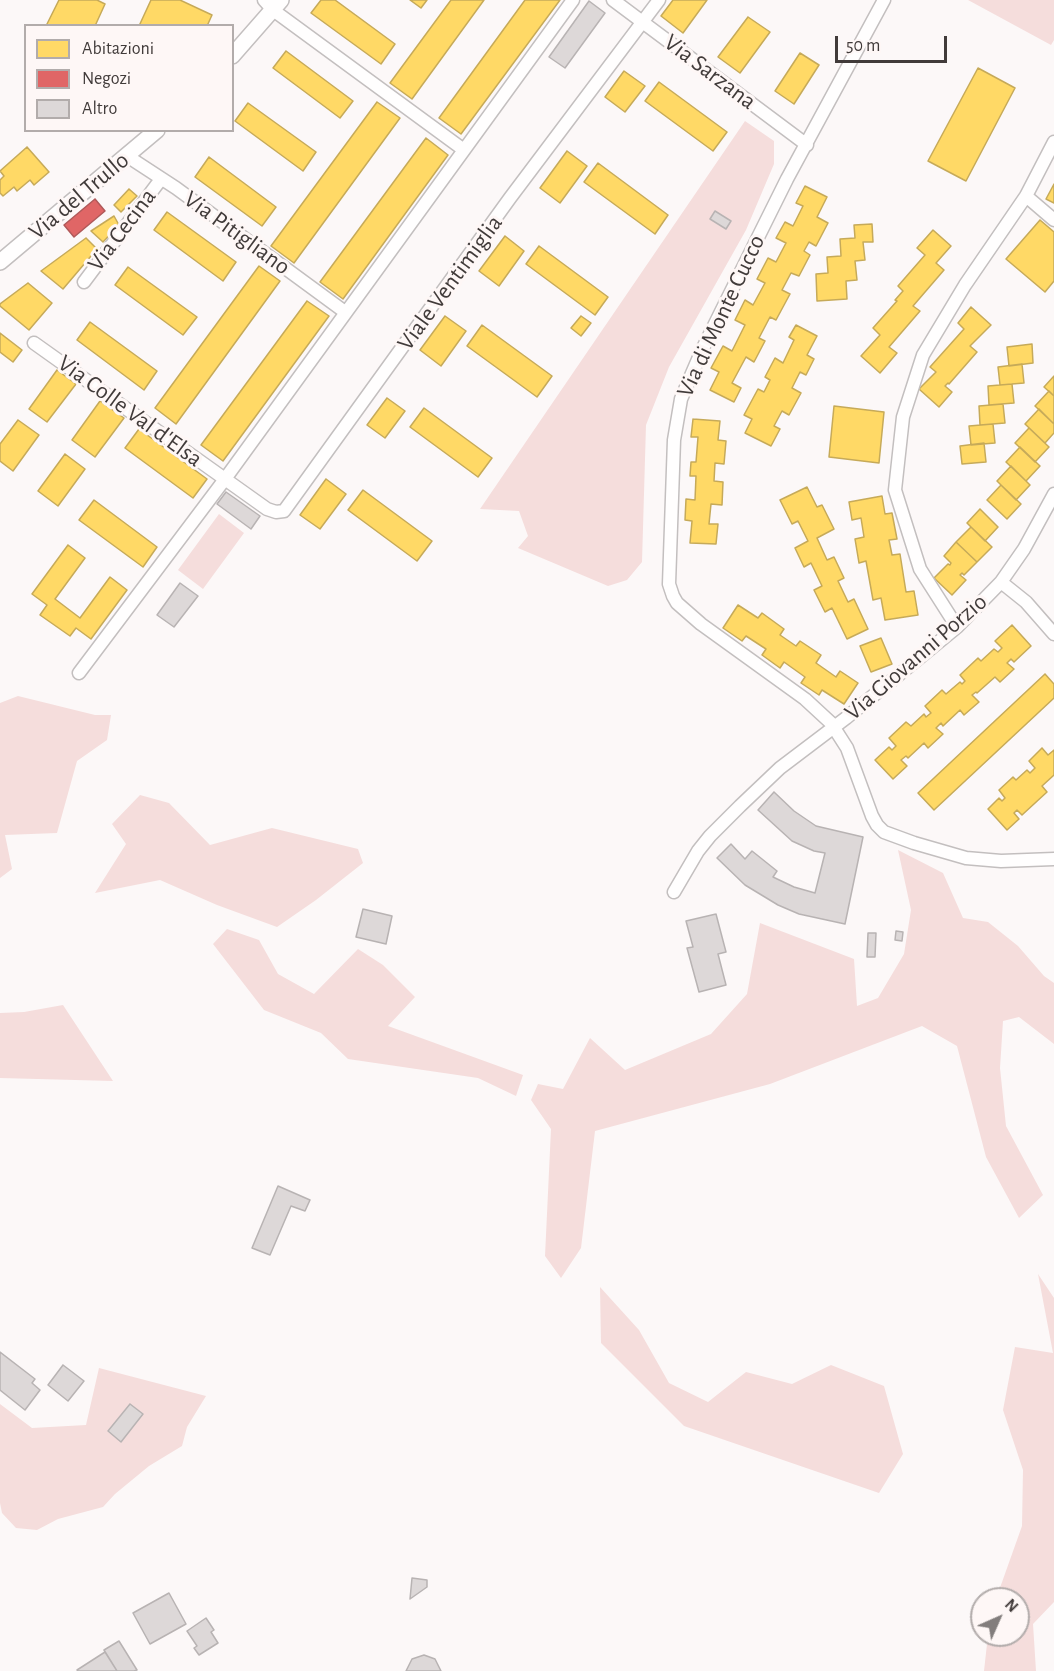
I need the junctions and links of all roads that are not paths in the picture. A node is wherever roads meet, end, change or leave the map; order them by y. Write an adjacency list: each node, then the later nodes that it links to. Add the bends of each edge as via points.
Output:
1 (573, 0): 11 (street)
2 (613, 0): 6 (street, Via Sarzana)
3 (659, 0): 6 (street, Viale Ventimiglia)
4 (884, 0): 10 (street, Via di Monte Cucco)
5 (273, 3): 7 (street); 11 (street)
6 (643, 21): 10 (street, Via Sarzana); 20 (street, Viale Ventimiglia, via 286,509 267,509)
7 (234, 53)
8 (156, 132): 12 (street, Via del Trullo)
9 (1054, 141): 14 (street)
10 (807, 145): 26 (street, Via di Monte Cucco, via 681,399 674,440 669,576 673,596 681,607 805,699)
11 (464, 150): 18 (street)
12 (127, 156): 13 (street, Via Pitigliano); 16 (street, Via del Trullo)
13 (161, 179): 17 (street, Via Cecina); 18 (street, Via Pitigliano)
14 (1026, 196): 15 (street); 23 (street, via 923,355 903,417 895,490 920,569)
15 (1054, 220)
16 (0, 262)
17 (84, 282)
18 (345, 312): 20 (street)
19 (34, 343): 20 (street, Via Colle Val d'Elsa)
20 (225, 479): 25 (street)
21 (1054, 494): 22 (street, Via Giovanni Porzio)
22 (1001, 582): 23 (street, Via Giovanni Porzio); 24 (street, via 1026,602)
23 (957, 627): 26 (street, Via Giovanni Porzio)
24 (1054, 634)
25 (79, 673)
26 (835, 727): 27 (street, Via di Monte Cucco, via 847,748 872,816 884,832 966,858); 28 (street, Via Giovanni Porzio, via 780,768 710,836)
27 (1054, 859)
28 (674, 892)

